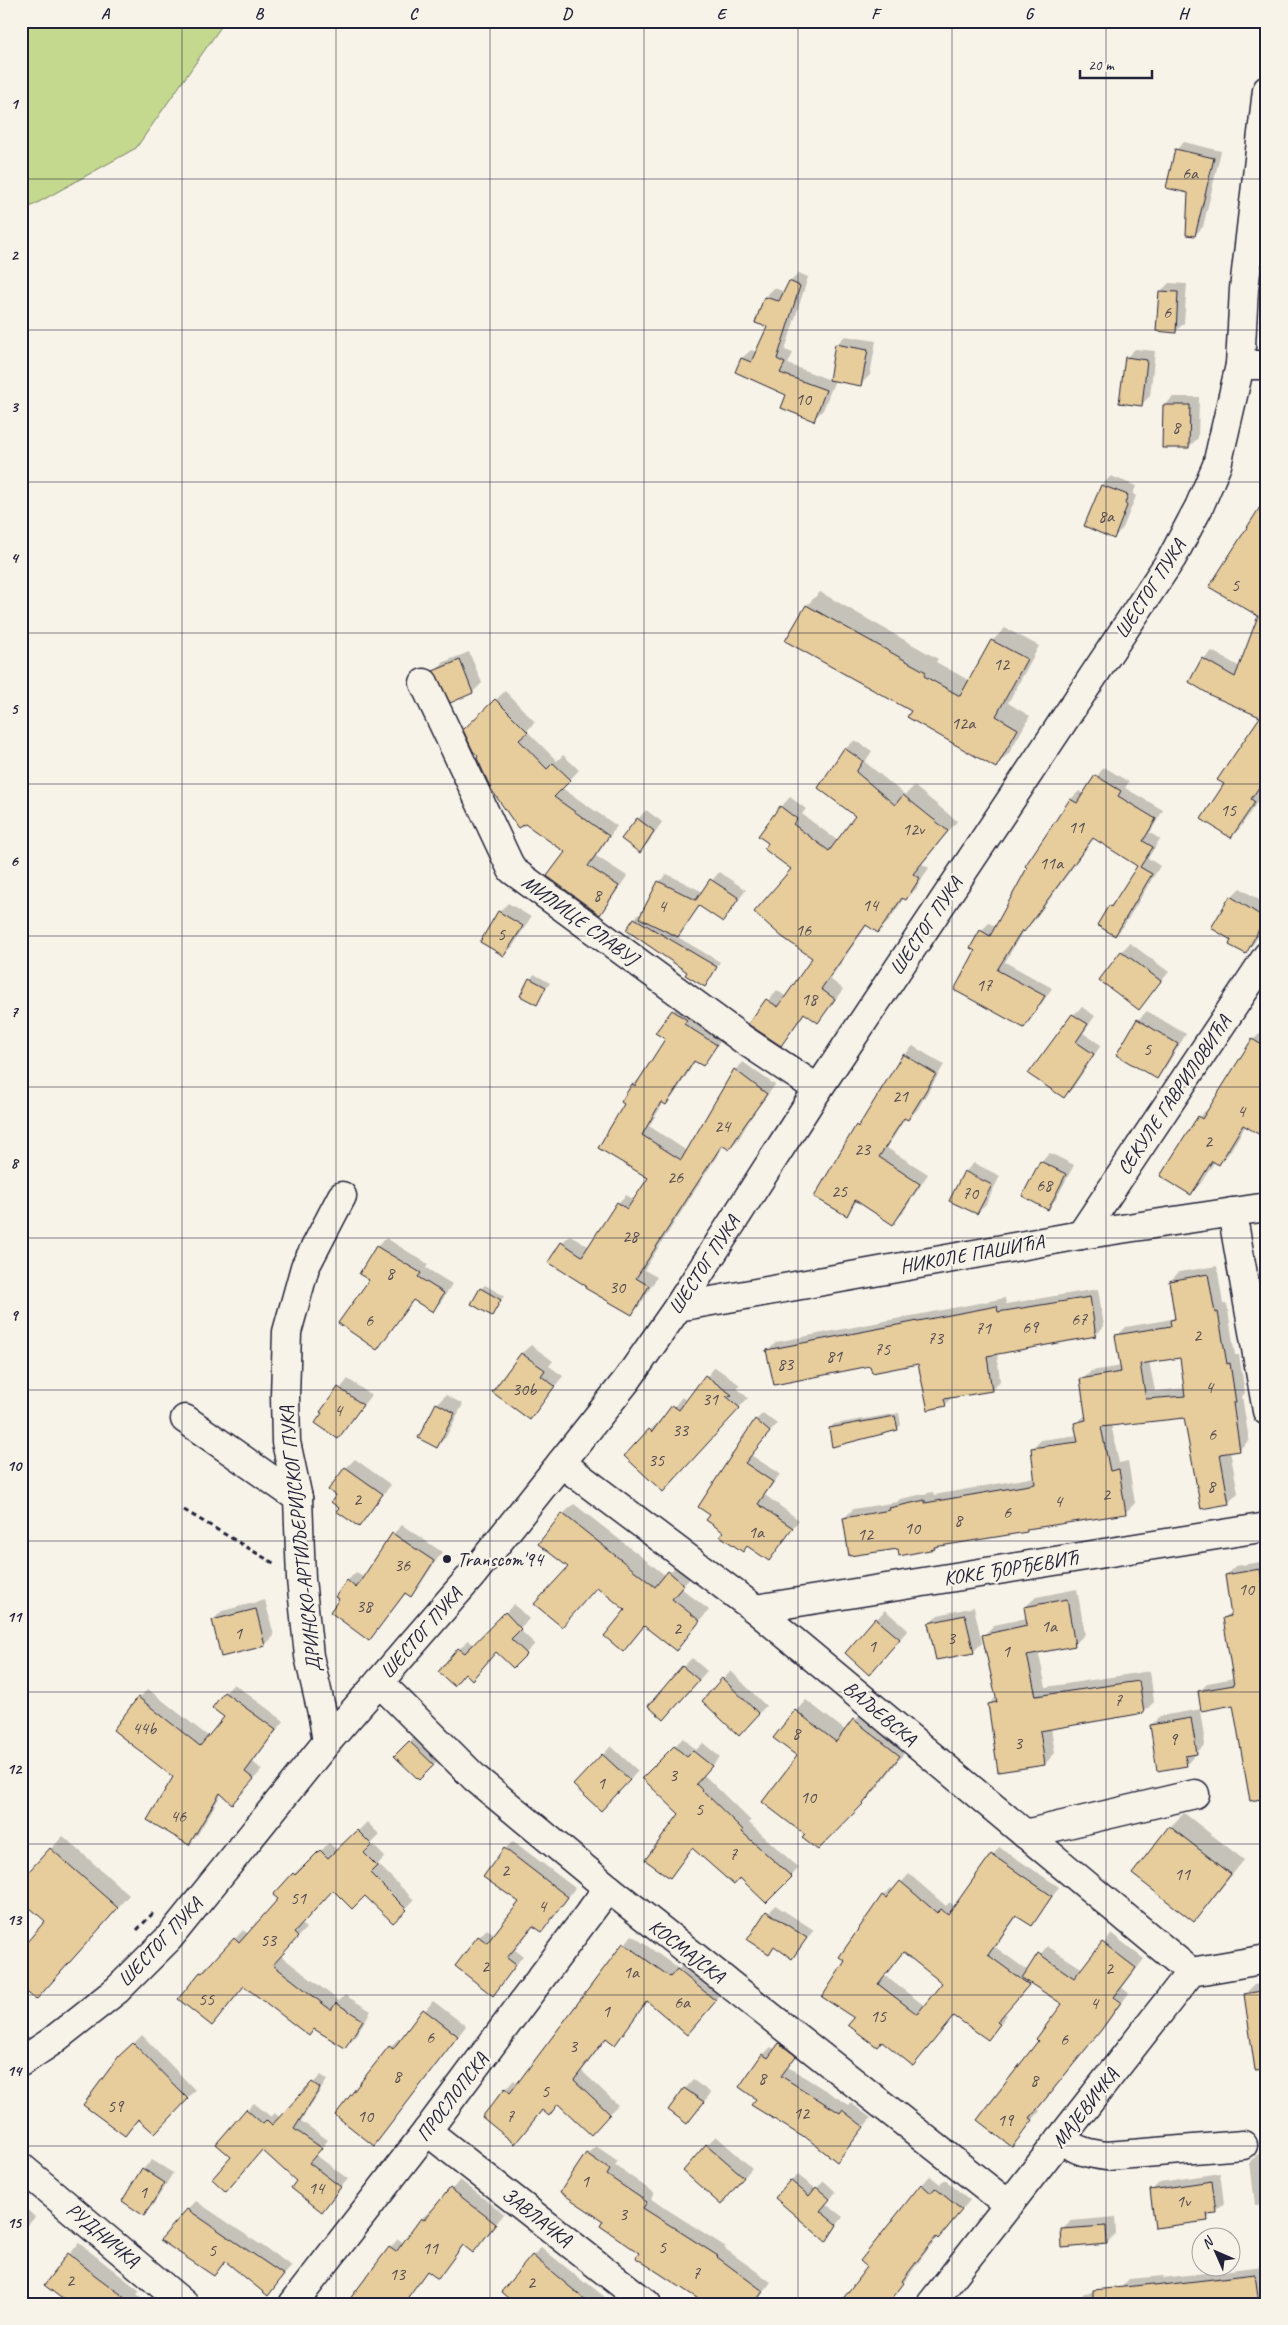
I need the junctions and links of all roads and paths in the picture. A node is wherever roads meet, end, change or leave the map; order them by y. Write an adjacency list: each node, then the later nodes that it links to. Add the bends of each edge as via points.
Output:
1 (1267, 90): 2 (street, ШЕСТОГ ПУКА, via 1244,288)
2 (1240, 365): 3 (street); 6 (street, ШЕСТОГ ПУКА, via 1216,465 1200,507 1172,558)
3 (1267, 365)
4 (424, 683): 6 (street, МИЛИЦЕ СЛАВУЈ, via 512,870 744,1040)
5 (1267, 956): 10 (street, СЕКУЛЕ ГАВРИЛОВИЋА)
6 (818, 1089): 11 (street, ШЕСТОГ ПУКА)
7 (342, 1196): 15 (street, ДРИНСКО-АРТИЉЕРИЈСКОГ ПУКА, via 305,1267 287,1332 286,1442)
8 (1267, 1207): 9 (street, НИКОЛЕ ПАШИЋА)
9 (1232, 1212): 10 (street, НИКОЛЕ ПАШИЋА); 12 (street)
10 (1081, 1235): 11 (street, НИКОЛЕ ПАШИЋА)
11 (678, 1307): 14 (street, ШЕСТОГ ПУКА, via 627,1380)
12 (1267, 1411)
13 (186, 1419): 15 (street)
14 (561, 1463): 19 (street, ВАЉЕВСКА); 20 (street, ШЕСТОГ ПУКА, via 472,1575)
15 (298, 1498): 18 (street, ДРИНСКО-АРТИЉЕРИЈСКОГ ПУКА)
16 (184, 1510): 18 (path)
17 (1267, 1527): 19 (street, КОКЕ ЂОРЂЕВИЋ)
18 (302, 1579): 21 (street, ДРИНСКО-АРТИЉЕРИЈСКОГ ПУКА, via 309,1656)
19 (756, 1609): 23 (street, ВАЉЕВСКА)
20 (379, 1682): 21 (street, ШЕСТОГ ПУКА); 24 (street, КОСМАЈСКА, via 475,1778)
21 (327, 1742): 29 (street, ШЕСТОГ ПУКА, via 169,1938 116,1990)
22 (1195, 1794): 23 (street)
23 (1025, 1834): 28 (street, ВАЉЕВСКА)
24 (608, 1888): 30 (street, ПРОСЛОПСКА); 34 (street, КОСМАЈСКА)
25 (158, 1908): 26 (path)
26 (132, 1935)
27 (1267, 1959): 28 (street)
28 (1191, 1972): 31 (street, МАЈЕВИЧКА)
29 (21, 2062)
30 (427, 2131): 36 (street, ПРОСЛОПСКА); 37 (street, ЗАВЛАЧКА)
31 (1060, 2139): 32 (street, via 1089,2155 1107,2156); 34 (street, МАЈЕВИЧКА)
32 (1244, 2145)
33 (21, 2167): 35 (street, РУДНИЧКА)
34 (1009, 2205): 38 (street, МАЈЕВИЧКА)
35 (184, 2304)
36 (293, 2304)
37 (647, 2304)
38 (931, 2304)

